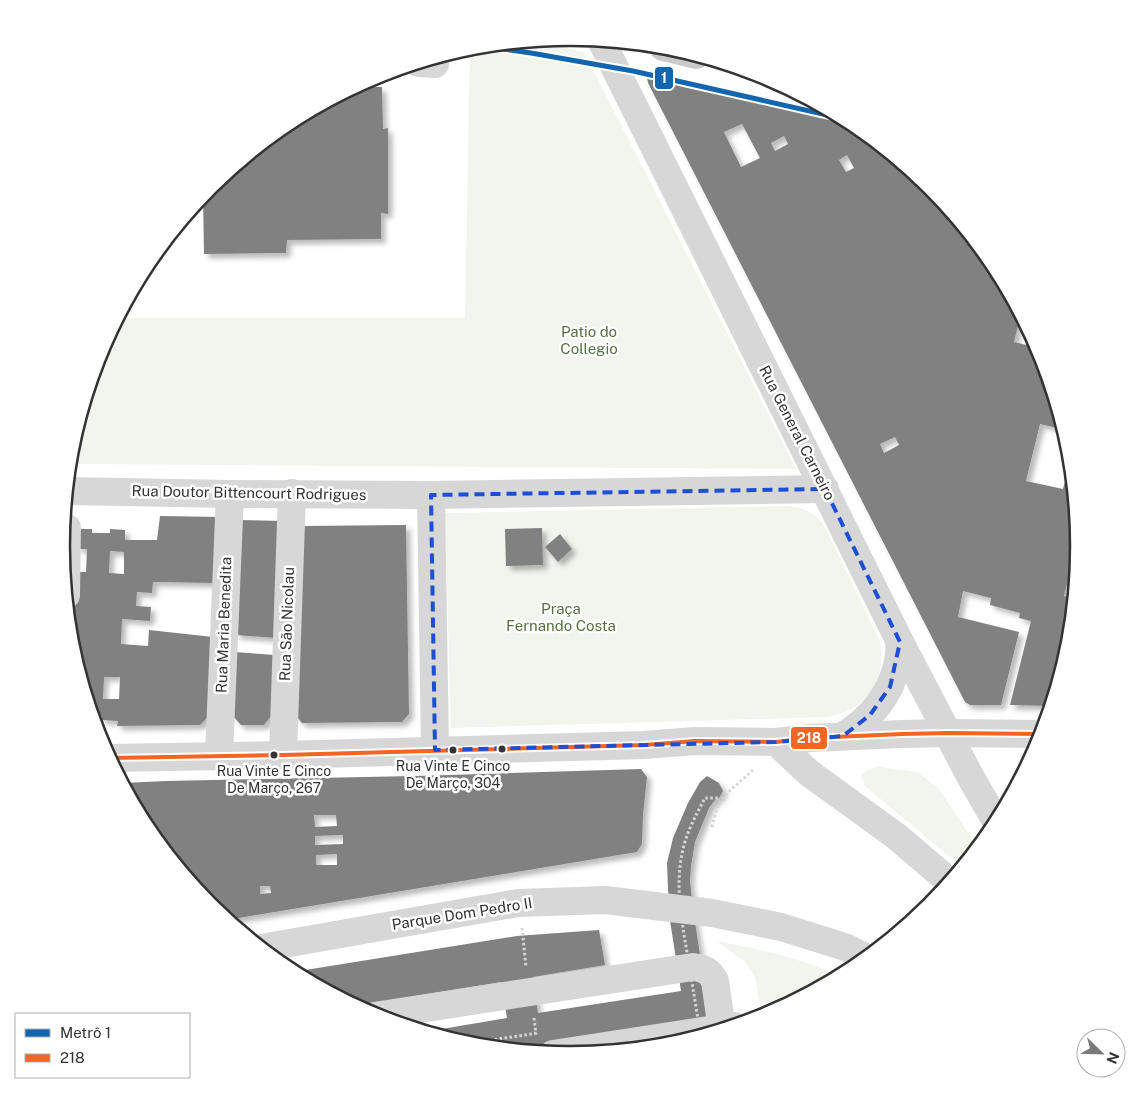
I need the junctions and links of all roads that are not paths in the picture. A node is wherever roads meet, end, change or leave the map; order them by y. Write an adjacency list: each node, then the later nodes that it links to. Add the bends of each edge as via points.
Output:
1 (605, 47): 2 (street, Rua General Carneiro)
2 (825, 489): 6 (street); 7 (street, Rua General Carneiro)
3 (74, 491): 4 (street, Rua Doutor Bittencourt Rodrigues)
4 (230, 494): 5 (street, Rua Doutor Bittencourt Rodrigues); 14 (street, Rua Maria Benedita)
5 (292, 494): 6 (street, Rua Doutor Bittencourt Rodrigues); 13 (street, Rua São Nicolau)
6 (431, 495): 12 (street)
7 (900, 642): 8 (street, Rua General Carneiro); 10 (street, via 890,687 870,715)
8 (948, 733): 9 (street); 10 (street); 16 (street, Rua General Carneiro)
9 (1034, 734)
10 (843, 736): 11 (street)
11 (776, 742): 12 (street, via 695,741); 17 (street, via 809,773 896,836)
12 (435, 750): 13 (street)
13 (283, 755): 14 (street)
14 (219, 756): 15 (street)
15 (117, 758)
16 (992, 815)
17 (945, 878)
18 (271, 946): 19 (street, Parque Dom Pedro II, via 518,903 605,900 712,913 781,927)
19 (859, 954)
20 (715, 981): 21 (street, via 705,969 693,967); 22 (street); 23 (street)
21 (391, 1013)
22 (719, 1024)
23 (431, 1027)

